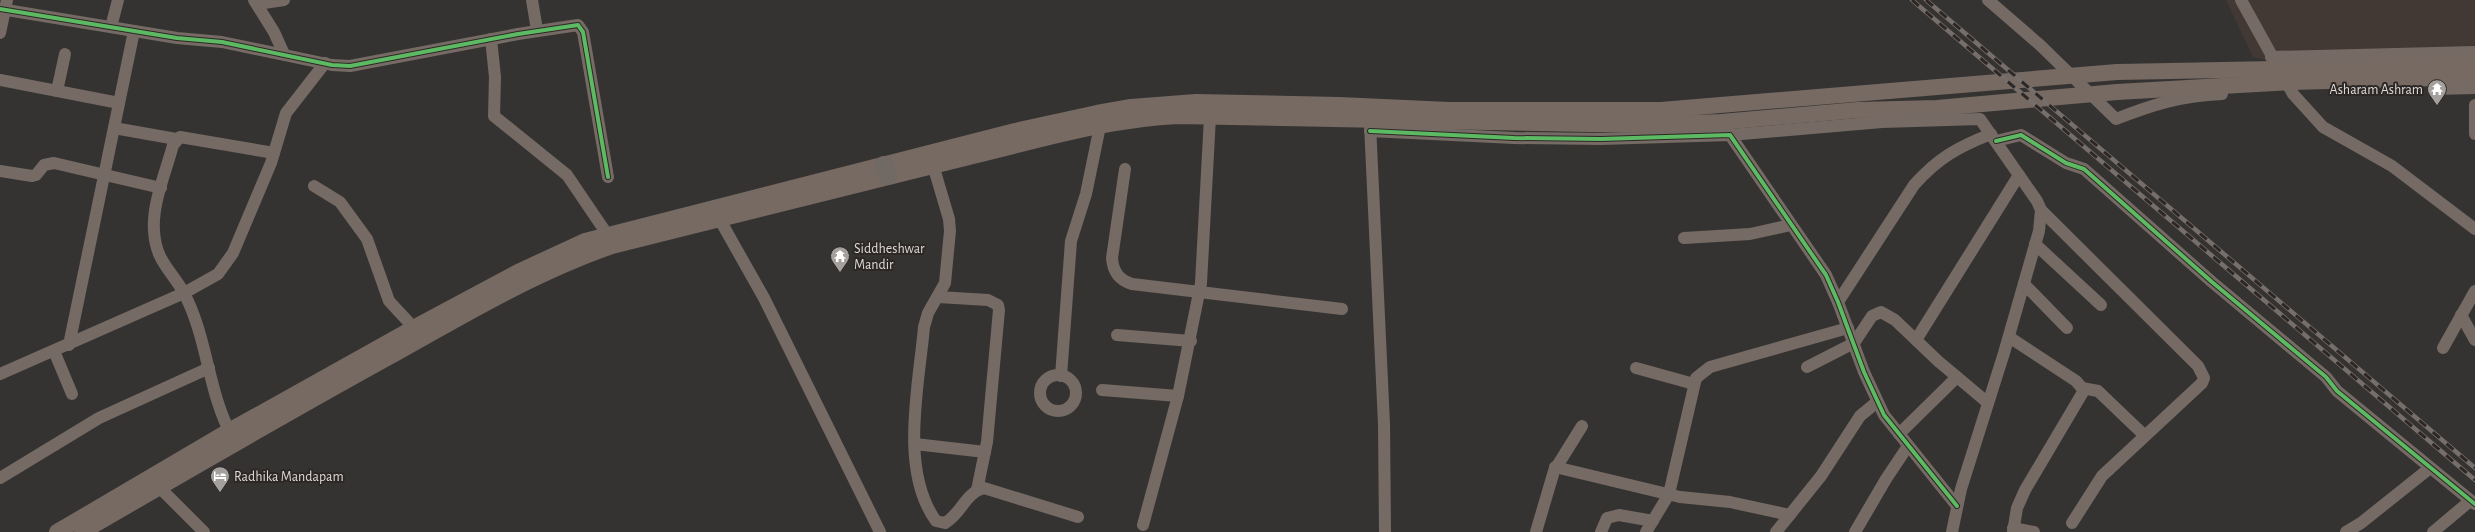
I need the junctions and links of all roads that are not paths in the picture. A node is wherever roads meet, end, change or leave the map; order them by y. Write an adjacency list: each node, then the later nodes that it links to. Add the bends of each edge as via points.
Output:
1 (118, 0): 8 (street)
2 (284, 0): 6 (street)
3 (532, 0): 9 (street)
4 (1988, 0): 23 (street, via 2040,45 2116,119 2158,102 2194,96)
5 (2241, 0): 17 (street)
6 (256, 2): 16 (street)
7 (4, 6): 8 (street); 11 (street)
8 (111, 27): 10 (street)
9 (537, 30): 12 (street); 43 (street, via 578,25 583,32)
10 (134, 31): 16 (street, via 222,42); 25 (street)
11 (0, 33)
12 (491, 39): 18 (street, via 357,65); 50 (street, via 495,78 494,116 567,175)
13 (2475, 52): 14 (street)
14 (2430, 53): 17 (street); 22 (street, via 2434,89)
15 (65, 54): 24 (street)
16 (284, 54): 18 (street)
17 (2271, 57): 23 (street)
18 (325, 63): 36 (street, via 286,113)
19 (2475, 65): 27 (main road, via 2117,72 1661,110 1449,110)
20 (2475, 77): 27 (main road, via 2290,82 2117,92 1937,108 1858,110 1721,122 1635,125)
21 (0, 80): 24 (street)
22 (2475, 88)
23 (2290, 90): 49 (street, via 2323,127 2392,166)
24 (57, 91): 25 (street)
25 (119, 103): 31 (street)
26 (2475, 105): 32 (street)
27 (1398, 115): 29 (main road)
28 (1210, 117): 29 (main road); 30 (main road, via 1156,117); 55 (street)
29 (1370, 120): 33 (street, via 1514,138 1601,139); 39 (main road, via 1196,102 1132,107 1015,131); 114 (street, via 1384,424)
30 (1100, 126): 37 (main road); 78 (street, via 1086,194 1072,241)
31 (114, 128): 35 (street); 41 (street)
32 (2475, 134)
33 (1730, 135): 34 (street, via 1882,122 1980,118); 48 (street)
34 (1994, 138): 42 (street); 58 (street, via 1960,146 1928,170 1914,185); 95 (street, via 2021,136 2066,163 2084,169 2212,282 2326,377 2337,391)
35 (176, 139): 36 (street, via 186,137); 45 (street)
36 (274, 154): 56 (street, via 233,253 226,264 209,281)
37 (933, 165): 39 (main road); 57 (street, via 949,219 950,231 945,283)
38 (1126, 168): 55 (street, via 1112,258 1117,275 1132,284)
39 (886, 170): 47 (main road); 50 (main road)
40 (0, 171): 41 (street, via 32,176 44,165 54,163)
41 (104, 174): 45 (street); 71 (street)
42 (2019, 175): 46 (street); 67 (street)
43 (608, 177)
44 (314, 186): 62 (street, via 340,202 367,239 389,301)
45 (161, 188): 56 (street, via 154,221 156,244 164,267)
46 (2041, 210): 52 (street); 89 (street, via 2202,372 2202,383)
47 (720, 220): 90 (main road, via 612,246 530,280 318,396); 113 (street, via 764,298)
48 (1791, 225): 51 (street, via 1750,234); 58 (street, via 1817,260)
49 (2475, 229)
50 (607, 234): 62 (main road, via 565,250)
51 (1684, 238)
52 (2035, 244): 53 (street); 59 (street)
53 (2024, 284): 64 (street); 66 (street)
54 (2475, 291): 61 (street)
55 (1200, 293): 60 (street); 69 (street)
56 (184, 294): 71 (street); 75 (street, via 199,330)
57 (938, 297): 91 (street, via 928,313 924,327); 93 (street, via 988,300 998,305)
58 (1838, 302): 63 (street)
59 (2101, 305)
60 (1342, 309)
61 (2461, 315): 68 (street); 72 (street)
62 (414, 328): 90 (main road)
63 (1848, 328): 70 (street); 80 (street, via 1710,367 1699,374)
64 (2066, 328)
65 (1117, 335): 69 (street)
66 (2008, 337): 81 (street, via 2076,381); 86 (street)
67 (1916, 340): 70 (street, via 1881,312 1872,316); 79 (street)
68 (2475, 340)
69 (1191, 341): 84 (street)
70 (1854, 343): 74 (street); 85 (street)
71 (69, 345): 73 (street)
72 (2443, 348)
73 (54, 351): 77 (street); 83 (street)
74 (1807, 367)
75 (209, 368): 90 (street); 96 (street, via 99,418)
76 (1636, 368): 80 (street)
77 (0, 374)
78 (1061, 376)
79 (1957, 377): 86 (street); 88 (street)
80 (1694, 384): 99 (street)
81 (2082, 388): 89 (street, via 2098,391); 108 (street, via 2082,396 2025,490 2017,508)
82 (1102, 390): 84 (street)
83 (72, 394)
84 (1178, 396): 107 (street)
85 (1877, 402): 88 (street); 102 (street, via 1860,416 1821,476)
86 (1988, 403): 101 (street)
87 (1582, 426): 94 (street)
88 (1899, 434): 92 (street)
89 (2144, 435): 106 (street, via 2102,476)
90 (232, 438): 97 (main road); 109 (main road)
91 (915, 444): 93 (street); 98 (street, via 919,486 924,502 936,521 945,523 950,520 971,493)
92 (1908, 446): 101 (street); 119 (street)
93 (985, 452): 98 (street)
94 (1555, 467): 99 (street); 115 (street)
95 (2430, 468): 100 (street); 122 (street)
96 (0, 478)
97 (160, 488): 104 (street); 110 (main road)
98 (977, 490): 103 (street, via 984,488 1003,492)
99 (1670, 494): 102 (street); 105 (street)
100 (2473, 502): 123 (street)
101 (1957, 506): 120 (street)
102 (1790, 515): 118 (street)
103 (1078, 518)
104 (190, 520): 111 (street); 112 (street)
105 (1653, 521): 116 (street, via 1614,515 1607,518); 117 (street)
106 (2072, 523)
107 (1143, 525)
108 (2013, 530): 121 (street)
109 (57, 532)
110 (82, 532)
111 (193, 532)
112 (204, 532)
113 (880, 532)
114 (1385, 532)
115 (1536, 532)
116 (1601, 532)
117 (1646, 532)
118 (1776, 532)
119 (1855, 532)
120 (1952, 532)
121 (2034, 532)
122 (2346, 532)
123 (2433, 532)

